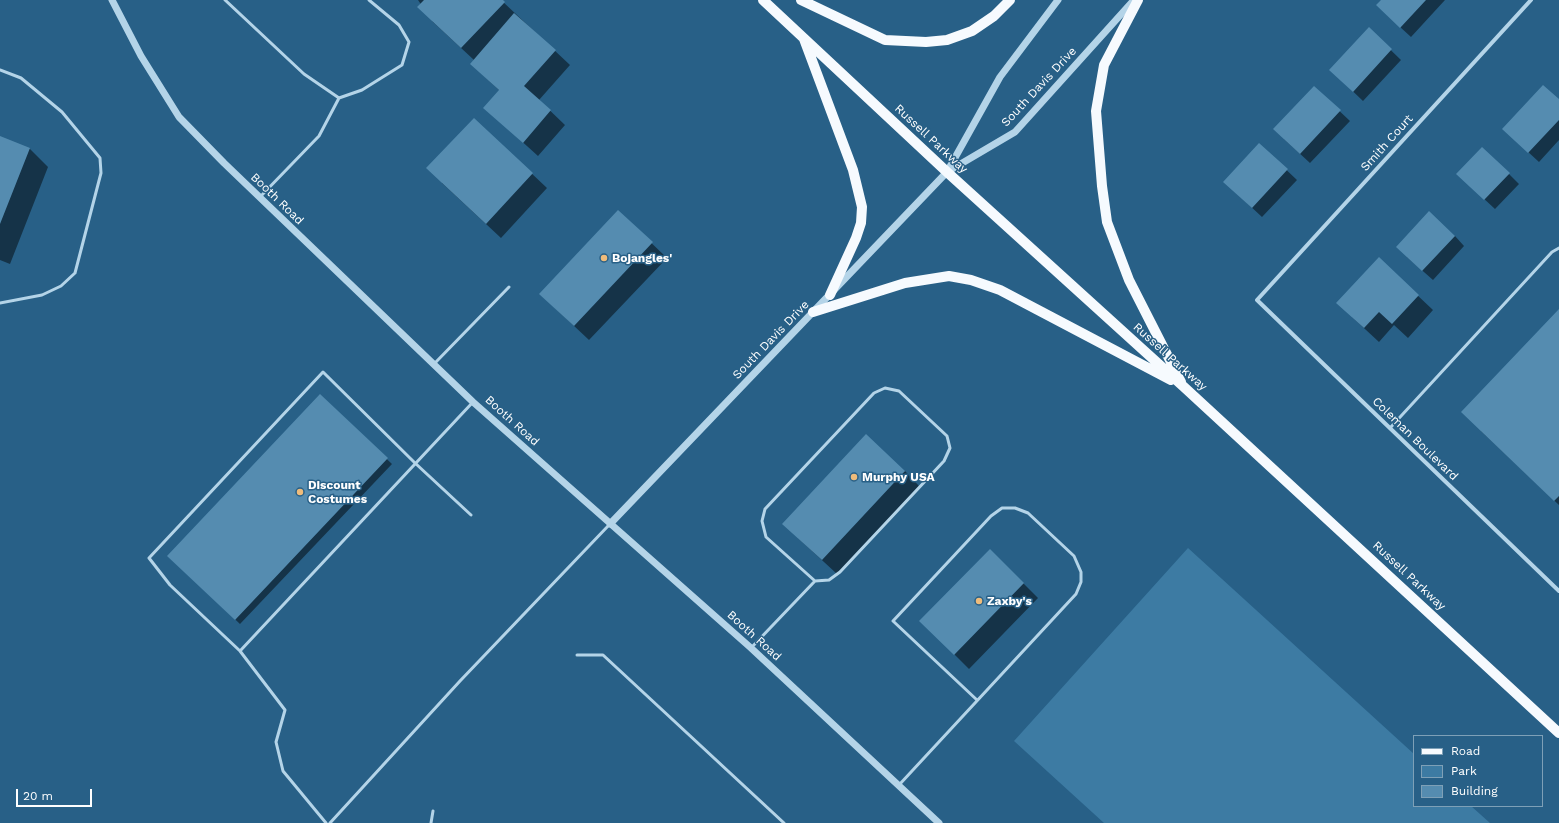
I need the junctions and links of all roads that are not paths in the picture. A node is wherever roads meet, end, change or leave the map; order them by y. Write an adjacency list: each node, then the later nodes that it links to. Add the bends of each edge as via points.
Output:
1 (112, 0): 15 (street, Booth Road, via 141,56 179,117)
2 (225, 0): 13 (lane, via 304,74)
3 (369, 0): 13 (lane, via 398,25 409,42 402,65 362,90)
4 (763, 0): 11 (main road, Russell Parkway)
5 (801, 0): 6 (main road, via 885,40 926,42 947,40 972,31 994,16)
6 (1010, 0)
7 (1058, 0): 14 (street, South Davis Drive, via 1000,77)
8 (1134, 0): 14 (street, South Davis Drive, via 1015,132)
9 (1138, 0): 23 (main road, via 1104,65 1096,112 1102,186 1107,222 1129,280)
10 (1531, 0): 19 (street, Smith Court)
11 (803, 37): 14 (main road, Russell Parkway); 18 (main road, via 853,170 862,207 856,238)
12 (0, 70): 20 (lane, via 21,78 62,112 100,158 101,173 74,273 61,286 42,295)
13 (339, 98): 15 (lane, via 319,136)
14 (947, 172): 18 (street, South Davis Drive); 23 (main road, Russell Parkway)
15 (260, 198): 22 (street, Booth Road)
16 (1559, 248): 25 (lane, via 1552,252)
17 (509, 287): 22 (lane)
18 (830, 295): 21 (street, South Davis Drive)
19 (1257, 300): 25 (street, Coleman Boulevard)
20 (0, 303)
21 (813, 312): 23 (main road, via 905,283 949,276 971,280 1000,290); 28 (street, South Davis Drive)
22 (434, 364): 24 (street, Booth Road)
23 (1184, 387): 35 (main road, Russell Parkway)
24 (473, 402): 26 (lane); 28 (street, Booth Road)
25 (1390, 428): 30 (street, Coleman Boulevard)
26 (415, 463): 27 (lane); 32 (lane); 32 (lane, via 323,372 149,558 170,585)
27 (471, 515)
28 (610, 524): 31 (street, Booth Road); 39 (lane, via 460,681)
29 (815, 581): 29 (lane, via 829,580 840,572 944,461 950,448 947,436 899,391 885,388 874,393 765,508 762,521 766,537); 31 (lane)
30 (1559, 591)
31 (751, 648): 36 (street, Booth Road)
32 (240, 651): 38 (lane, via 285,710 276,742 283,771)
33 (577, 655): 41 (lane, via 603,655)
34 (977, 700): 34 (lane, via 1076,594 1081,582 1081,572 1074,556 1028,513 1015,508 1002,508 991,516 893,621); 36 (lane)
35 (1559, 733)
36 (899, 786): 42 (street, Booth Road)
37 (433, 811): 40 (lane)
38 (326, 823)
39 (330, 823)
40 (431, 823)
41 (784, 823)
42 (939, 823)

